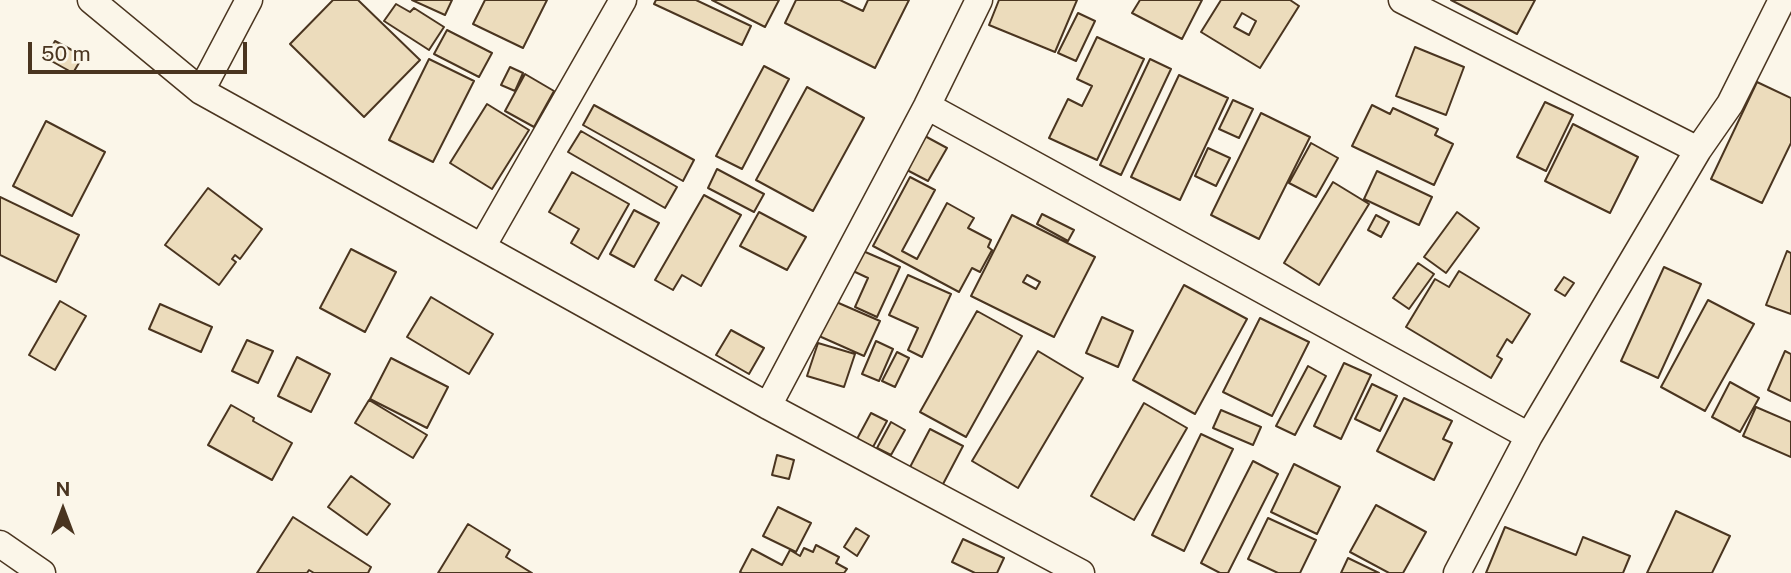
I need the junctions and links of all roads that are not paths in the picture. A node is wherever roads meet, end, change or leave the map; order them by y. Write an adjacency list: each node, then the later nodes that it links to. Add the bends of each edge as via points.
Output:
1 (91, 0): 7 (street)
2 (249, 0): 7 (street)
3 (623, 0): 10 (street)
4 (979, 0): 8 (street)
5 (1402, 0): 9 (street)
6 (1782, 0): 9 (street, via 1730,104)
7 (201, 91): 10 (street)
8 (928, 106): 11 (street); 12 (street)
9 (1698, 150): 12 (street)
10 (482, 247): 11 (street)
11 (768, 406): 15 (street)
12 (1529, 436): 16 (street)
13 (0, 544): 14 (street)
14 (37, 572)
15 (1081, 573)
16 (1457, 573)

